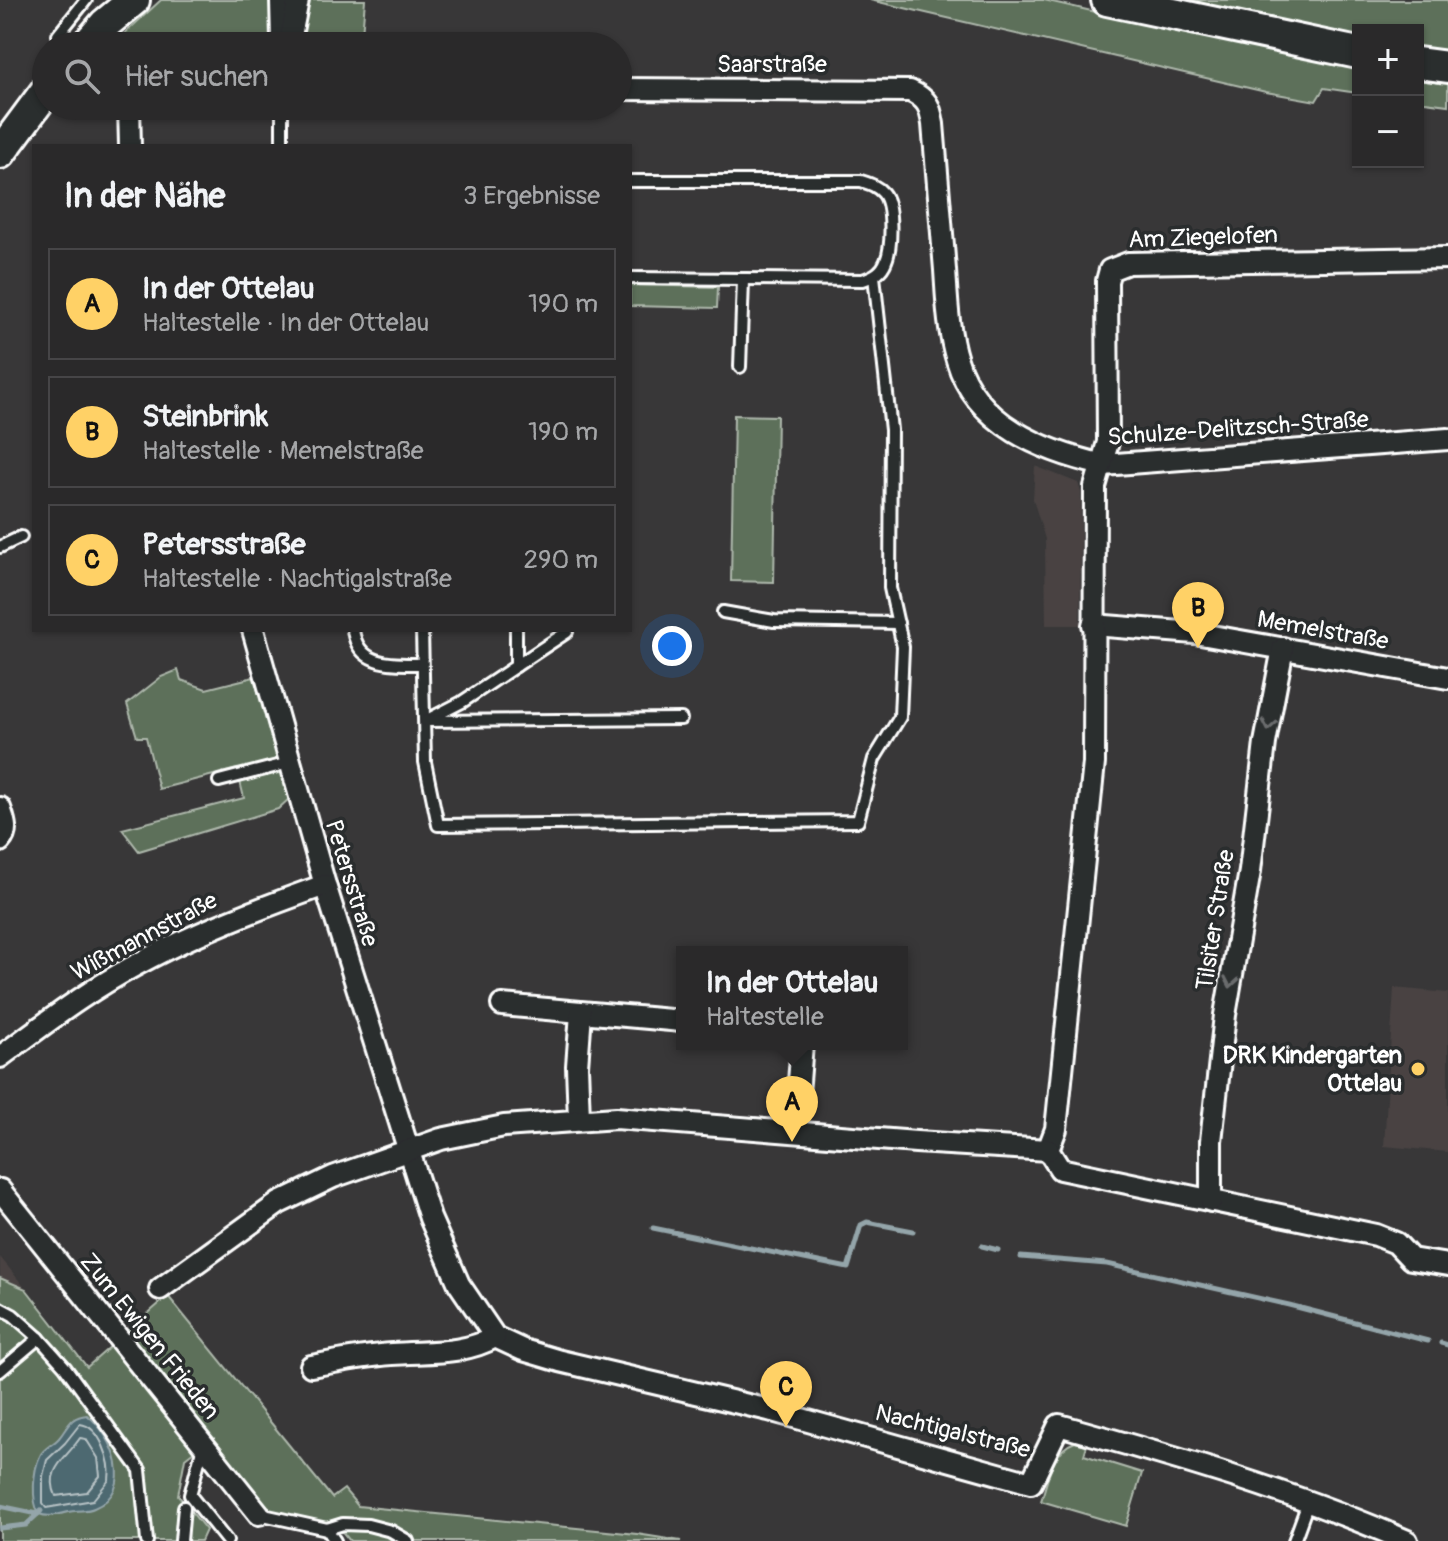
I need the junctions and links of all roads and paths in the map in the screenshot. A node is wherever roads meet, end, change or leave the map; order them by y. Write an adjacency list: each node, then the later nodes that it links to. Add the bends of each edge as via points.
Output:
1 (86, 0): 6 (lane)
2 (134, 0): 7 (main road)
3 (281, 0): 8 (street)
4 (298, 0): 9 (street)
5 (1107, 0): 10 (main road)
6 (60, 32)
7 (98, 32)
8 (282, 32)
9 (292, 32)
10 (1352, 52)
11 (1424, 64): 12 (main road)
12 (1448, 67)
13 (632, 89): 14 (street, Saarstraße, via 910,91)
14 (923, 98): 28 (street, Schulze-Delitzsch-Straße, via 932,115 948,315 965,382 1006,427 1028,441)
15 (32, 110): 20 (main road)
16 (129, 120): 18 (street)
17 (282, 120): 19 (lane)
18 (130, 144)
19 (282, 144)
20 (0, 153)
21 (632, 181): 23 (lane, via 875,185 890,211 888,259)
22 (1448, 258): 28 (street, Am Ziegelofen, via 1117,265 1107,281 1108,442)
23 (874, 276): 25 (lane, via 849,282); 32 (lane, via 891,430 890,588)
24 (632, 278): 25 (lane)
25 (743, 280): 26 (lane)
26 (740, 367)
27 (1448, 439): 28 (street, Schulze-Delitzsch-Straße)
28 (1103, 465): 33 (street, via 1095,487)
29 (21, 537): 30 (lane)
30 (0, 547)
31 (723, 612): 32 (lane, via 774,621)
32 (898, 623): 44 (lane, via 903,647 900,717 874,759 858,821 438,825 425,762)
33 (1093, 625): 39 (street, Memelstraße, via 1195,633); 58 (street, via 1090,826 1056,1129)
34 (254, 632): 45 (street, Petersstraße)
35 (354, 632): 40 (lane, via 366,656 377,662)
36 (422, 632): 40 (lane)
37 (516, 632): 41 (lane)
38 (567, 632): 41 (lane)
39 (1283, 648): 42 (street, Memelstraße); 60 (street, Tilsiter Straße, one-way to 60, via 1225,1015 1211,1141)
40 (421, 664): 44 (lane)
41 (516, 666): 44 (lane)
42 (1448, 678)
43 (681, 719): 44 (lane)
44 (425, 721)
45 (289, 763): 46 (lane); 49 (street, Petersstraße)
46 (219, 781)
47 (0, 808): 48 (street, via 5,825)
48 (0, 841)
49 (325, 885): 54 (street, Wißmannstraße, via 237,916 149,958 81,998); 57 (street, Petersstraße)
50 (502, 1005): 51 (street)
51 (581, 1013): 52 (street); 55 (street)
52 (676, 1021)
53 (802, 1050): 56 (street)
54 (0, 1057)
55 (579, 1119): 56 (street); 57 (street, via 504,1126)
56 (795, 1132): 58 (street)
57 (409, 1149): 62 (street, via 279,1203); 64 (street, via 445,1255)
58 (1048, 1150): 60 (street, via 1060,1169)
59 (0, 1190): 68 (street, Zum Ewigen Frieden)
60 (1211, 1201): 61 (street, via 1376,1235 1396,1243 1411,1259)
61 (1448, 1265)
62 (160, 1289)
63 (0, 1308): 65 (lane)
64 (495, 1337): 66 (street, via 446,1352); 69 (street, Nachtigalstraße, via 560,1361 769,1410 1031,1483 1059,1425)
65 (39, 1338): 67 (lane); 73 (lane, via 140,1470)
66 (311, 1366)
67 (0, 1371)
68 (203, 1444): 71 (street, Zum Ewigen Frieden); 75 (lane, via 190,1495)
69 (1309, 1500): 78 (lane); 79 (street, Nachtigalstraße)
70 (184, 1507): 74 (lane)
71 (259, 1514): 72 (lane)
72 (327, 1529): 76 (lane); 77 (lane, via 368,1525)
73 (147, 1541)
74 (181, 1541)
75 (227, 1541)
76 (335, 1541)
77 (408, 1541)
78 (1294, 1541)
79 (1407, 1541)

